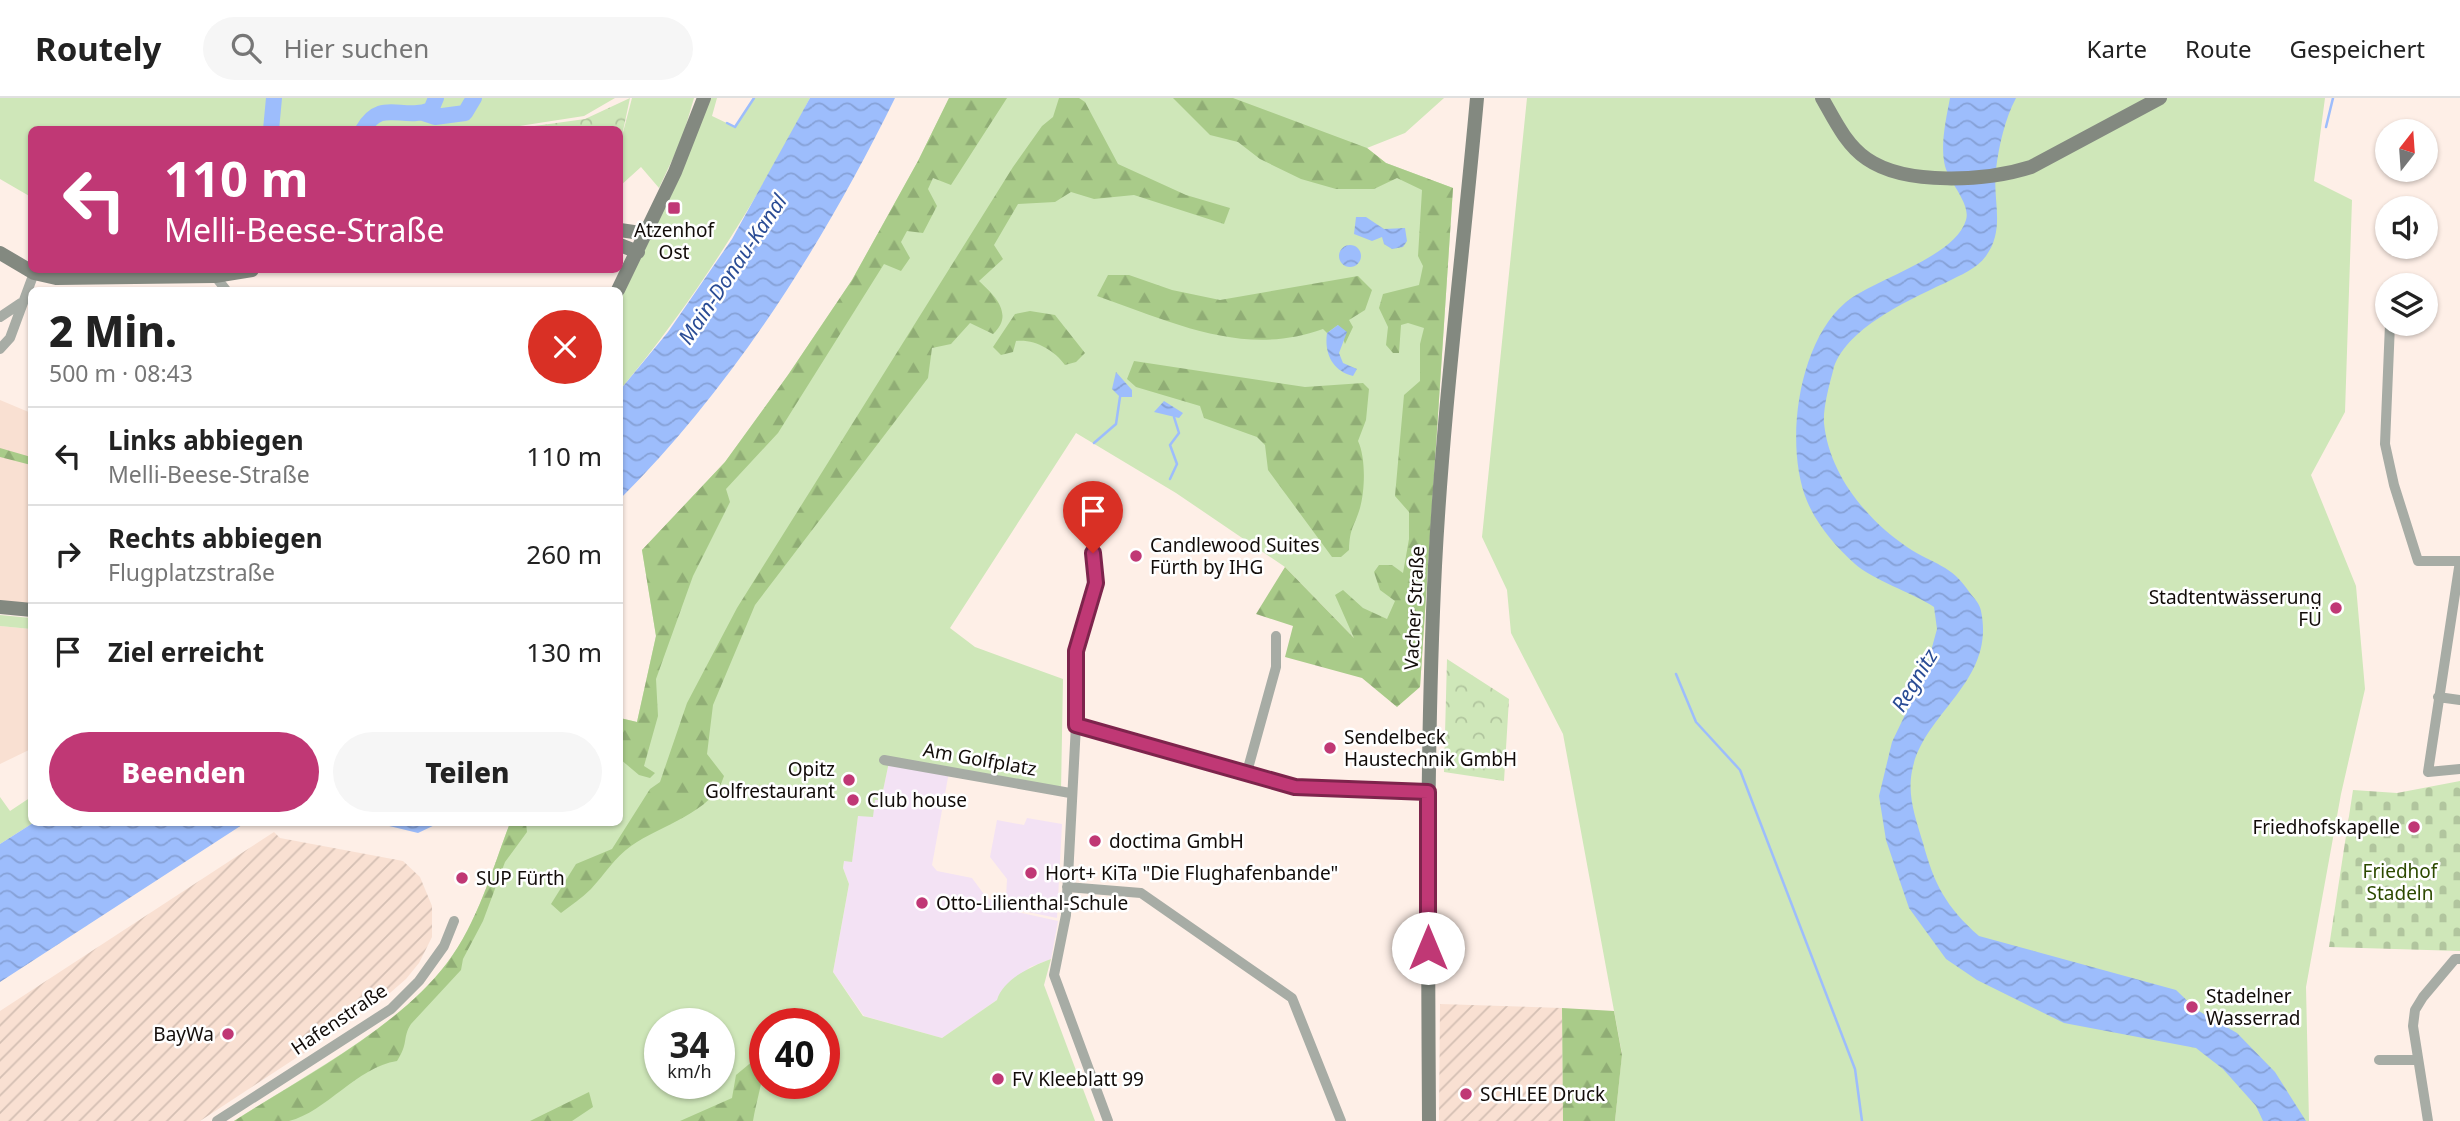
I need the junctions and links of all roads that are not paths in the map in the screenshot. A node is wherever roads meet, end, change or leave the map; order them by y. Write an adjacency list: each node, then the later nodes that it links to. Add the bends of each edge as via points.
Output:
1 (704, 98): 6 (street)
2 (1477, 98): 34 (street, Vacher Straße, via 1447,394 1435,564)
3 (1822, 98): 4 (street, via 1843,134 1865,158 1888,171 1937,178 2009,174 2051,158)
4 (2160, 98)
5 (623, 230): 6 (street)
6 (647, 234): 8 (street)
7 (623, 246): 8 (street)
8 (638, 252): 16 (street)
9 (0, 253): 10 (street)
10 (28, 269)
11 (34, 273): 13 (street, via 56,278); 14 (street)
12 (234, 273): 13 (street)
13 (215, 276): 15 (street)
14 (28, 287)
15 (224, 287)
16 (620, 287)
17 (28, 288): 18 (street)
18 (22, 303): 19 (street); 21 (street, via 10,338)
19 (0, 317)
20 (2390, 336): 23 (street, via 2385,444 2394,485 2418,561)
21 (0, 349)
22 (1093, 553): 30 (street, via 1096,583 1076,651)
23 (2460, 561): 26 (street)
24 (0, 607): 25 (street)
25 (28, 610)
26 (2455, 621): 28 (street)
27 (1276, 636): 33 (street, via 1276,667)
28 (2438, 696): 29 (street); 32 (street, via 2428,772)
29 (2460, 700)
30 (1076, 725): 33 (street); 35 (street)
31 (884, 760): 35 (street, Am Golfplatz)
32 (2460, 769)
33 (1247, 772): 34 (street, via 1295,787)
34 (1428, 792): 44 (street, Vacher Straße)
35 (1070, 793): 36 (street)
36 (1066, 887): 42 (street, via 1066,915 1054,975); 43 (street, via 1141,893 1292,998)
37 (454, 921): 41 (street, Hafenstraße, via 444,946 419,981 391,1009)
38 (2460, 958): 40 (street, via 2416,1010 2413,1026)
39 (2379, 1059): 40 (street)
40 (2418, 1060): 45 (street)
41 (217, 1121)
42 (1108, 1121)
43 (1341, 1121)
44 (1429, 1121)
45 (2428, 1121)

